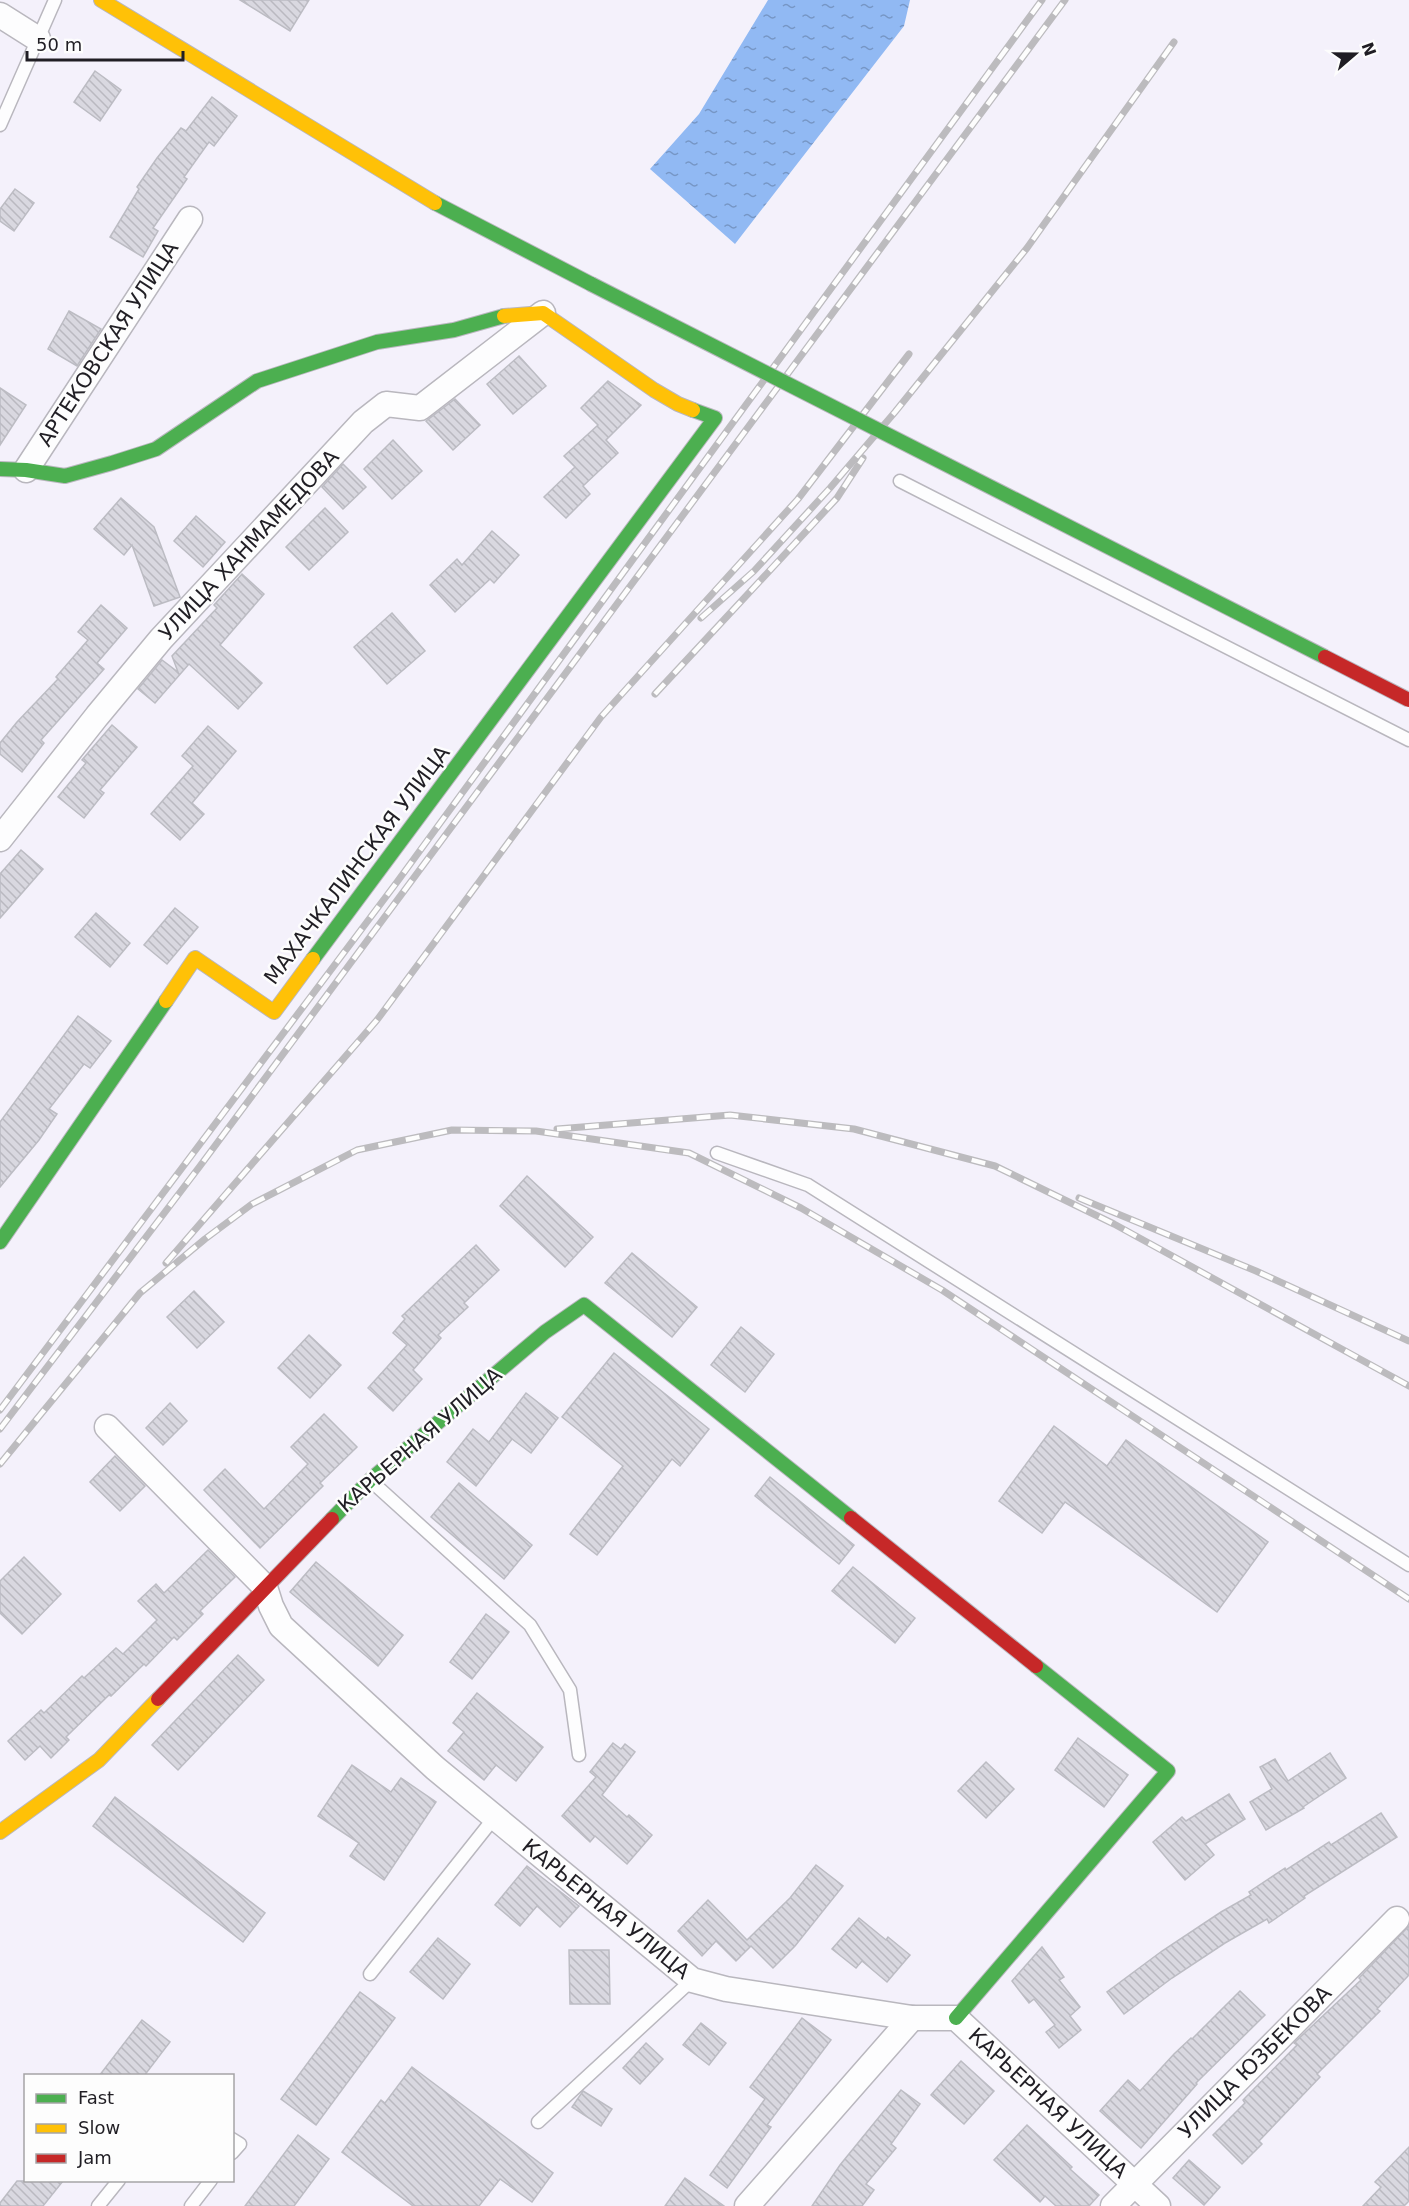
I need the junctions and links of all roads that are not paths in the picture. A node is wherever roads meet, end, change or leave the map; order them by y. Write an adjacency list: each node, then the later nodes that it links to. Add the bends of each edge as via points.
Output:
1 (55, 0): 4 (lane)
2 (101, 0): 11 (street, bridge, via 419,195)
3 (0, 15): 4 (street)
4 (38, 39): 5 (lane)
5 (0, 125)
6 (190, 219): 9 (street, АРТЕКОВСКАЯ УЛИЦА)
7 (543, 313): 9 (street, via 501,316 454,330 377,342 257,381 156,449 65,476); 13 (street, УЛИЦА ХАНМАМЕДОВА, via 420,408 386,404 363,422 161,639); 15 (street, МАХАЧКАЛИНСКАЯ УЛИЦА, via 654,390 715,418 274,1012 195,958)
8 (0, 469): 9 (street)
9 (26, 470)
10 (900, 481): 12 (lane)
11 (1409, 700)
12 (1409, 740)
13 (0, 839)
14 (717, 1153): 18 (lane, via 808,1185)
15 (4, 1226)
16 (107, 1427): 19 (street, КАРЬЕРНАЯ УЛИЦА)
17 (370, 1480): 19 (street, КАРЬЕРНАЯ УЛИЦА); 20 (lane, via 530,1625 570,1690); 27 (street, КАРЬЕРНАЯ УЛИЦА, via 545,1332 584,1305 1168,1771)
18 (1409, 1565)
19 (265, 1587): 21 (street, КАРЬЕРНАЯ УЛИЦА, via 281,1626); 22 (street, КАРЬЕРНАЯ УЛИЦА, via 99,1760)
20 (579, 1755)
21 (494, 1818): 24 (lane); 25 (street, КАРЬЕРНАЯ УЛИЦА)
22 (0, 1832)
23 (1397, 1919): 33 (street, УЛИЦА ЮЗБЕКОВА)
24 (370, 1974)
25 (692, 1980): 26 (street, КАРЬЕРНАЯ УЛИЦА, via 726,1989); 28 (lane)
26 (912, 2018): 27 (street, КАРЬЕРНАЯ УЛИЦА); 36 (street)
27 (956, 2018): 33 (street, КАРЬЕРНАЯ УЛИЦА)
28 (538, 2122)
29 (234, 2140): 30 (lane, via 240,2144)
30 (234, 2151)
31 (118, 2182): 34 (lane)
32 (210, 2182): 35 (lane)
33 (1134, 2183): 37 (street, УЛИЦА ЮЗБЕКОВА); 38 (street, КАРЬЕРНАЯ УЛИЦА)
34 (98, 2206)
35 (191, 2206)
36 (747, 2206)
37 (1113, 2206)
38 (1158, 2206)

